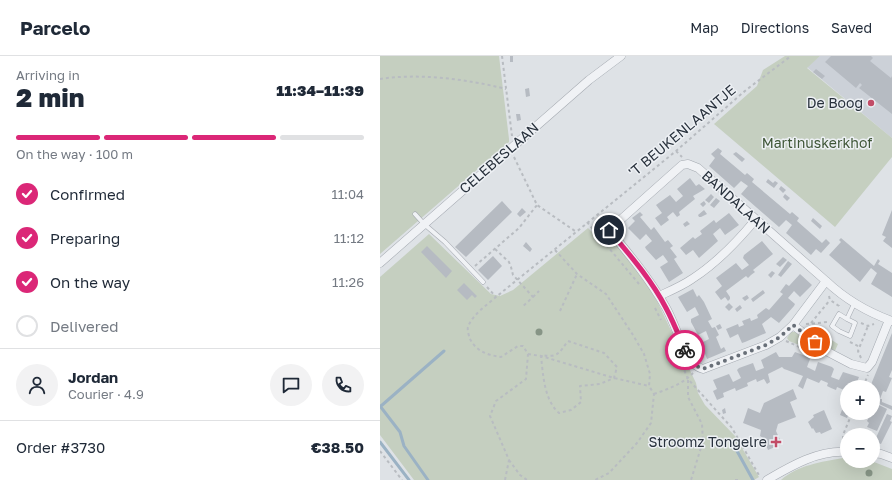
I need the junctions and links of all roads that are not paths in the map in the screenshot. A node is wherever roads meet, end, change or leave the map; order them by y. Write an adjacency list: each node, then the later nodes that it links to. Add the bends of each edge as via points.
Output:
1 (621, 56): 4 (street, CELEBESLAAN, via 589,80)
2 (415, 214): 4 (lane)
3 (756, 219): 6 (street, BANDALAAN); 8 (street, via 715,262 692,280); 8 (street, BANDALAAN, via 698,168 688,164 682,165 609,230)
4 (424, 224): 5 (street, CELEBESLAAN); 7 (lane)
5 (380, 263)
6 (826, 281): 9 (street); 12 (street, BANDALAAN)
7 (483, 282)
8 (659, 296): 12 (street, BANDALAAN, via 689,359 698,368 703,369 766,345)
9 (854, 304): 10 (lane); 11 (street)
10 (846, 319): 10 (lane, via 839,314 832,326 850,336 855,323)
11 (888, 319): 12 (street, via 872,362 867,368 851,364 826,350)
12 (793, 325)
13 (840, 453): 16 (street, via 816,455)
14 (880, 454): 15 (street)
15 (892, 458)
16 (767, 480)

